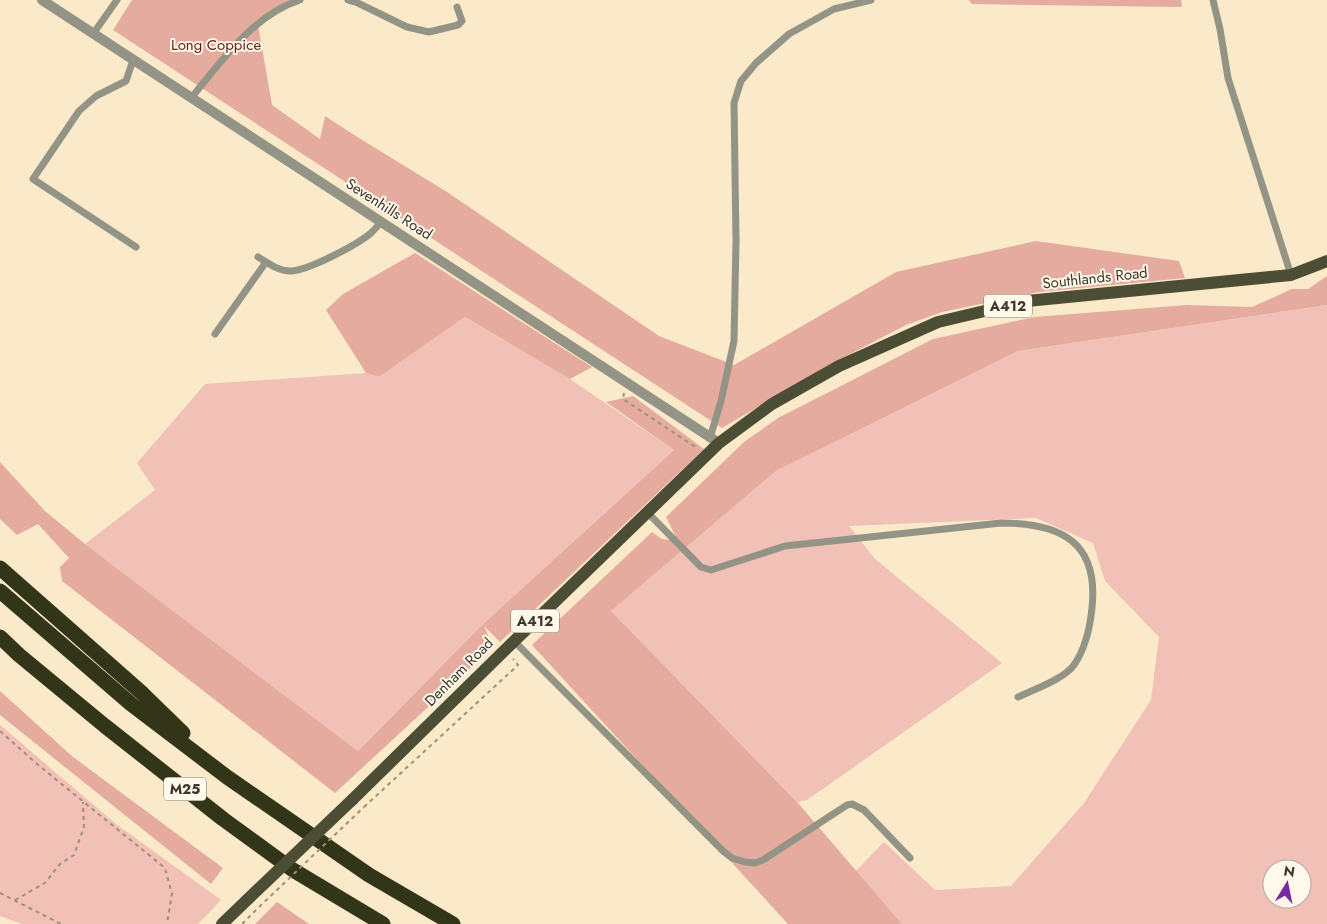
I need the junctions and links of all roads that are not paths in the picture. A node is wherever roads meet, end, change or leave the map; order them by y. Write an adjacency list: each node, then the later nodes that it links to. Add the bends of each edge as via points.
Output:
1 (42, 0): 8 (street, Sevenhills Road)
2 (117, 0): 8 (lane)
3 (300, 0): 10 (lane, via 286,5 236,45)
4 (348, 0): 7 (lane, via 407,27 429,32 458,26 462,21)
5 (871, 0): 18 (lane, via 834,9 789,34 741,81 734,102 734,341)
6 (1213, 0): 16 (lane, via 1228,78)
7 (457, 7)
8 (93, 34): 9 (street, Sevenhills Road)
9 (133, 60): 10 (street, Sevenhills Road); 12 (lane, via 126,81 96,96 79,111 33,179)
10 (191, 98): 11 (street, Sevenhills Road)
11 (381, 222): 15 (lane, via 370,234 304,268 277,269); 18 (street, Sevenhills Road)
12 (136, 247)
13 (258, 257): 15 (lane)
14 (1327, 261): 16 (main road, Southlands Road / A412)
15 (266, 262): 17 (lane)
16 (1291, 275): 18 (main road, Southlands Road / A412, via 1027,301 938,322 839,366)
17 (215, 334)
18 (714, 441): 19 (main road, Denham Road / A412)
19 (648, 513): 23 (main road, Denham Road / A412); 24 (lane, via 701,567 711,570 785,546 1001,523 1019,523 1060,534 1075,542 1091,570 1094,594 1086,641 1073,666)
20 (0, 568): 25 (highway, M25, via 143,694)
21 (0, 590): 25 (highway, M25, via 19,610 131,704)
22 (0, 637): 28 (highway, M25, via 223,820 293,870)
23 (514, 641): 26 (lane, via 732,858 750,863 763,860 852,804 864,810); 27 (main road, Denham Road / A412, bridge, via 352,800 253,903)
24 (1018, 697)
25 (227, 777): 29 (highway, M25, via 369,875)
26 (910, 858)
27 (222, 924)
28 (382, 924)
29 (454, 924)

